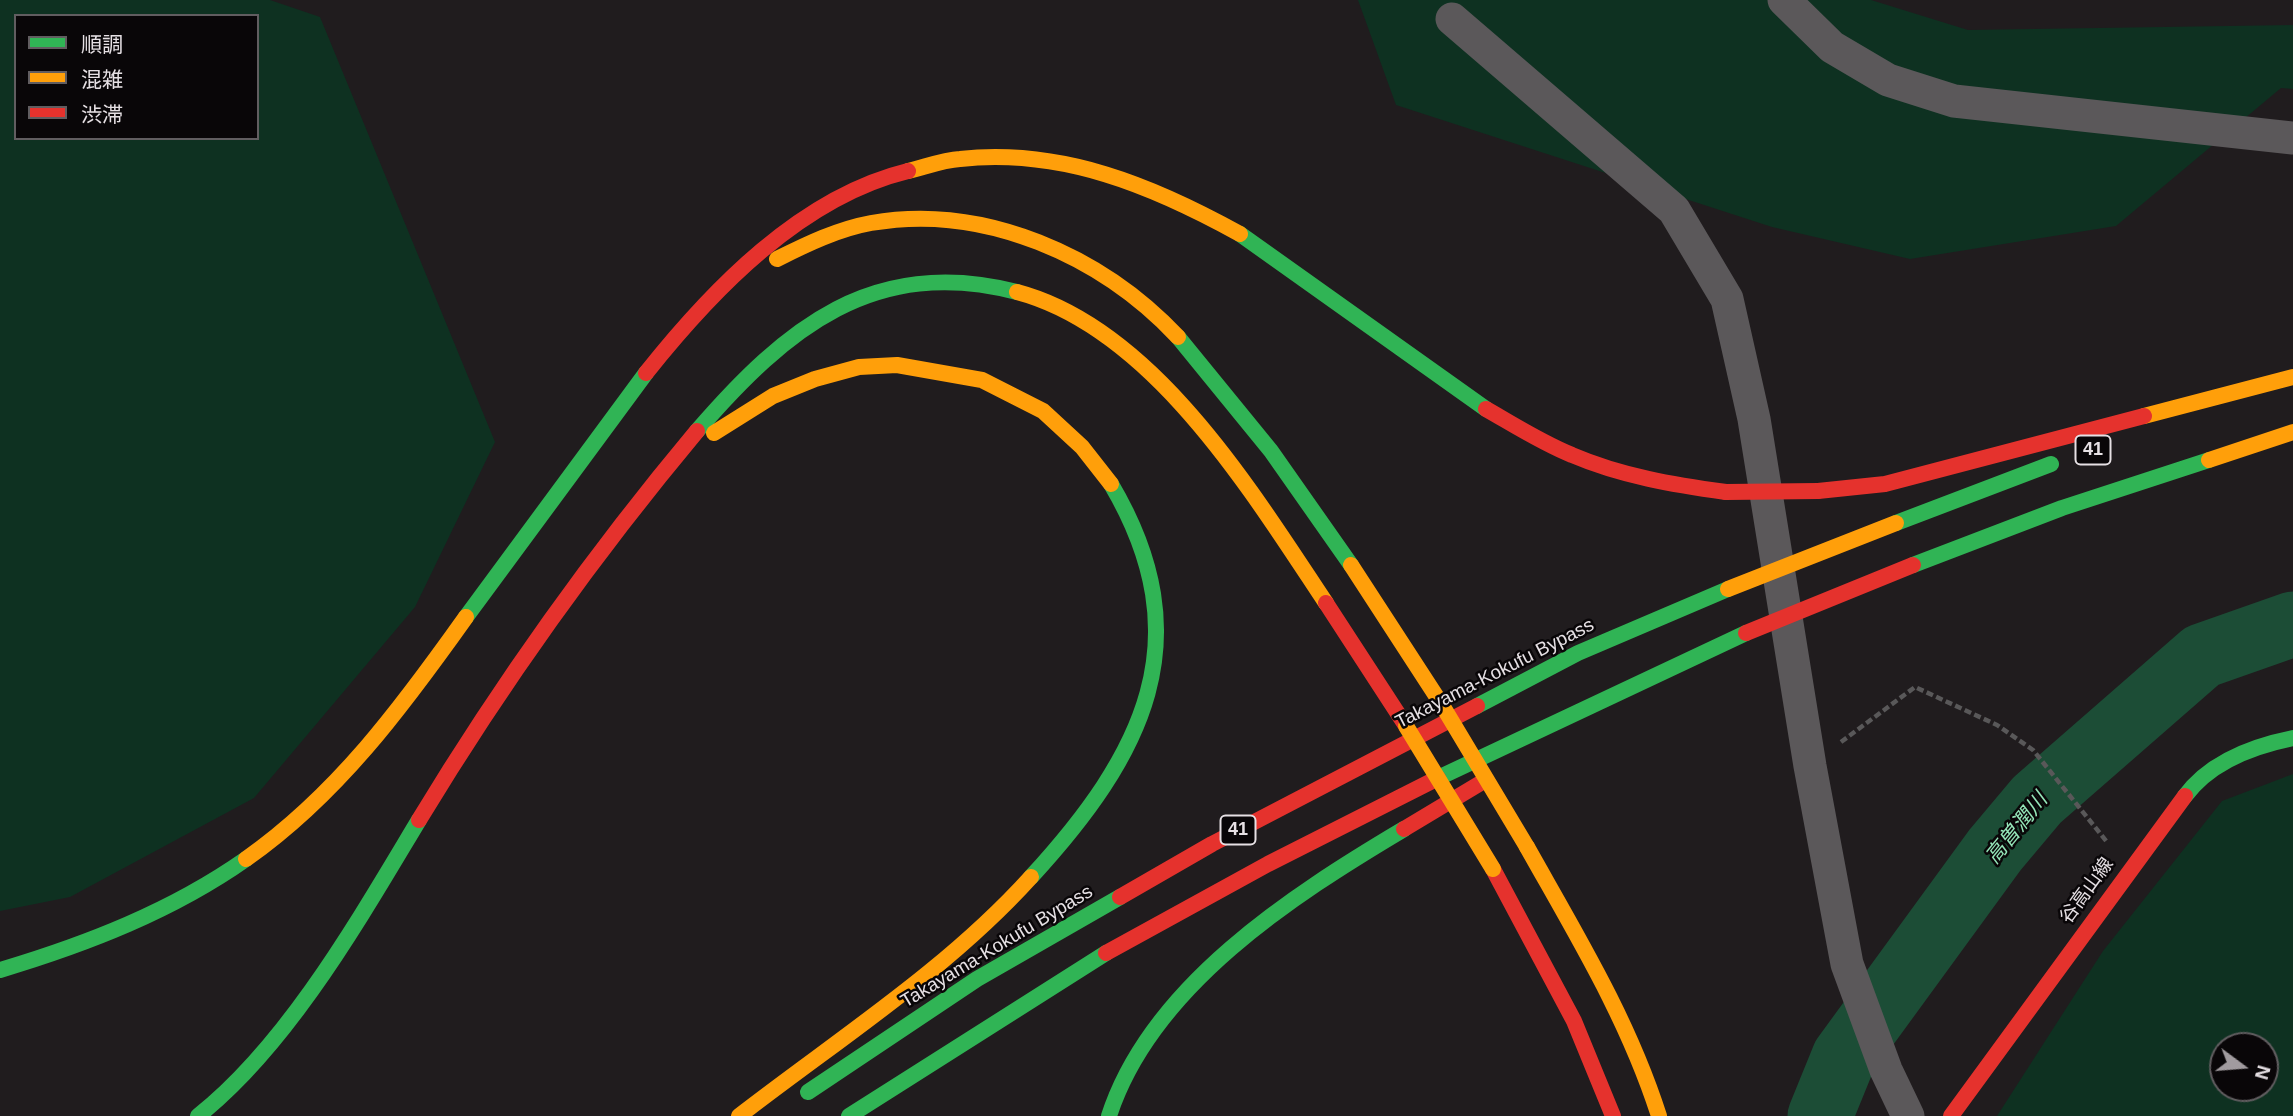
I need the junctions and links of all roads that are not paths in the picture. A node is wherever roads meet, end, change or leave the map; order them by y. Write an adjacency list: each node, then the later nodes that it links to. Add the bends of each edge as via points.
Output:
1 (1784, 0): 3 (street, via 1832,47 1877,74 1954,101)
2 (1452, 19): 23 (street, via 1674,210 1727,299 1754,419 1847,964)
3 (2293, 138)
4 (714, 295): 5 (main road, bridge, via 758,252 802,219 856,188 911,168 971,158 1034,158 1100,170 1163,193 1224,224 1492,413 1553,447 1670,485 1726,492 1818,491 1885,484); 15 (main road, via 645,371 407,698 355,761 296,821 223,874 147,917 67,952); 22 (main road, bridge, via 830,235 898,220 940,219 999,228 1061,252 1117,282 1212,374 1339,545 1442,705 1589,956 1640,1057)
5 (2293, 377)
6 (2293, 384): 8 (main road, 41)
7 (2293, 432): 11 (main road, 41, bridge, via 2075,504)
8 (2132, 436)
9 (2068, 458): 16 (main road, Takayama-Kokufu Bypass / 41, bridge, via 1728,589 1578,653 1212,844 977,979)
10 (642, 497): 17 (main road, via 488,704 321,976 264,1050 214,1105); 18 (main road, via 697,446 752,405 805,380 886,364 979,379 1050,415 1109,476 1144,545 1158,608 1154,665 1142,714 1118,768 1087,816 939,963); 21 (main road, bridge, via 739,381 789,334 831,308 880,289 928,283 980,284 1034,295 1096,327 1134,355 1182,404 1298,560 1493,869 1569,1006)
11 (1746, 634): 13 (main road); 19 (main road, 41, via 1563,715 1280,857 1110,950)
12 (2293, 738): 24 (main road, 谷高山線, via 2228,757 2194,783 2124,865)
13 (1525, 756)
14 (1503, 769): 20 (main road, via 1333,872 1217,959 1140,1051)
15 (0, 970)
16 (794, 1101)
17 (198, 1116)
18 (739, 1116)
19 (849, 1116)
20 (1109, 1116)
21 (1613, 1116)
22 (1659, 1116)
23 (1908, 1116)
24 (1951, 1116)

